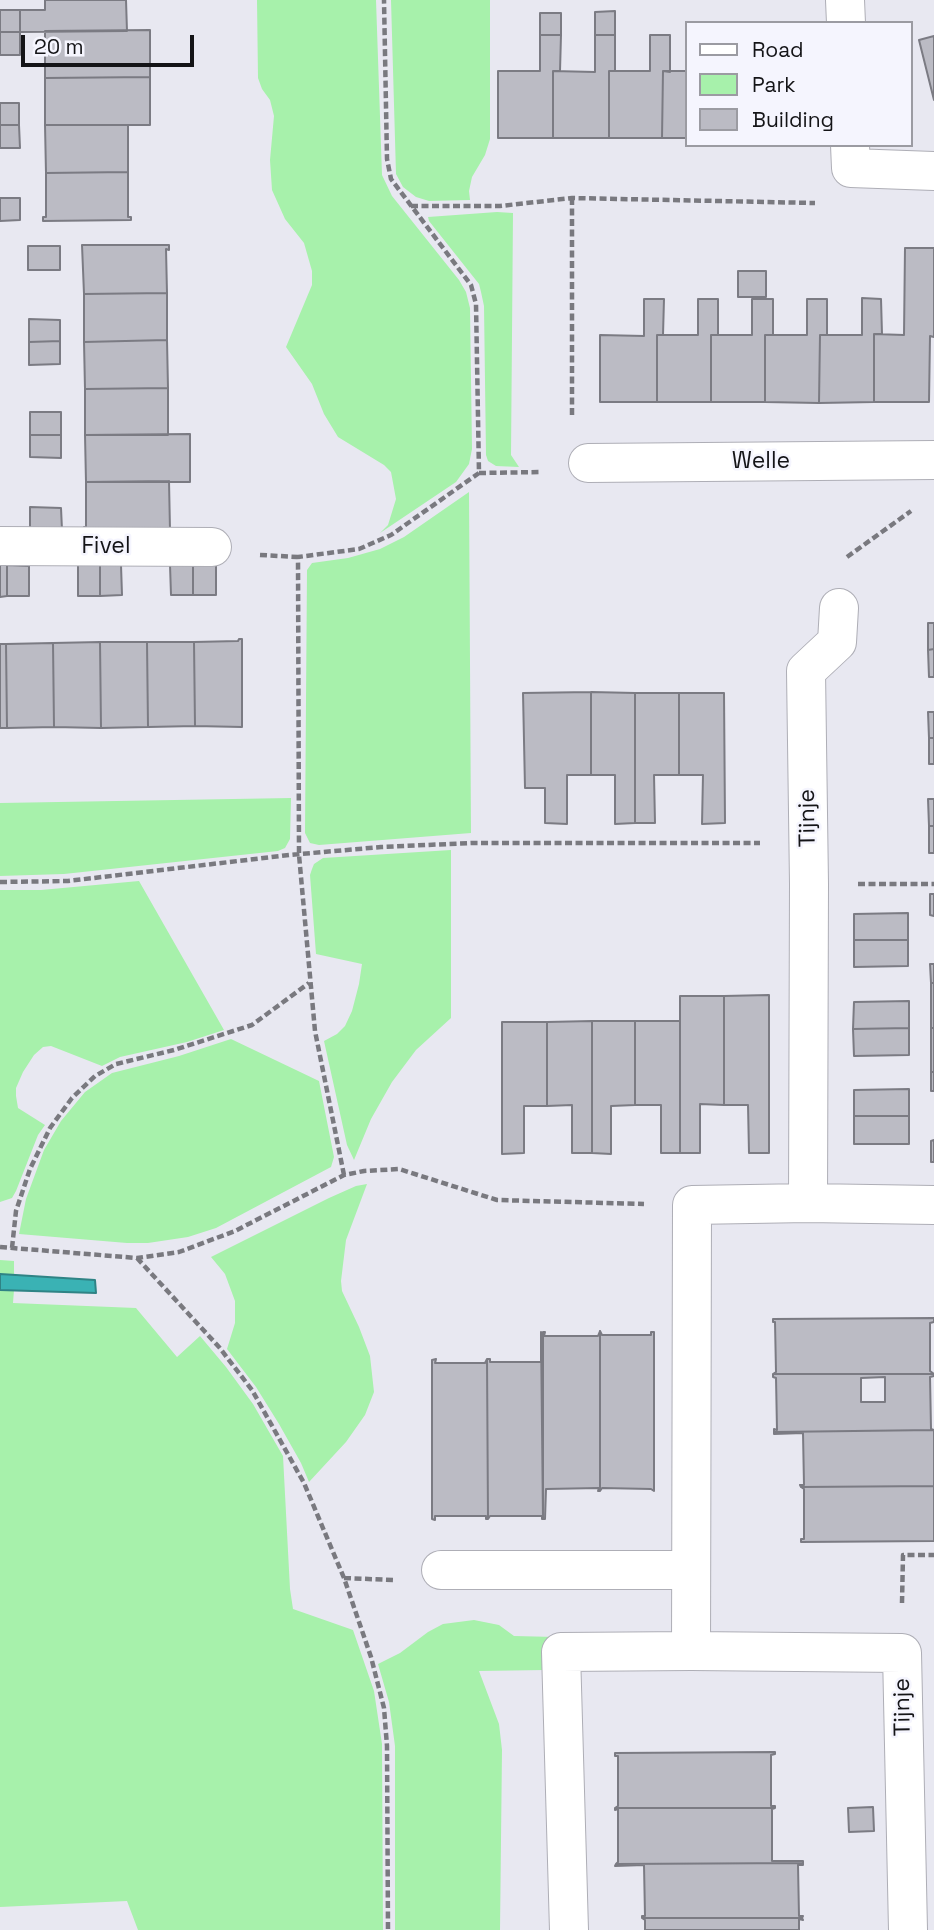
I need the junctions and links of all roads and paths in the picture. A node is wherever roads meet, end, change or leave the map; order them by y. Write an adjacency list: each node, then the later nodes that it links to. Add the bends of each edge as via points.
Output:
1 (384, 0): 8 (path, via 387,159 391,178)
2 (845, 0): 3 (street)
3 (846, 21)
4 (850, 147): 5 (street, via 851,167)
5 (934, 171)
6 (572, 198): 7 (path); 8 (path, via 500,206); 10 (path)
7 (823, 203)
8 (410, 206): 11 (path, via 471,285 476,304)
9 (934, 460): 10 (street, Welle)
10 (580, 467): 11 (path)
11 (479, 473): 17 (path, via 391,535 359,549 298,556)
12 (913, 509): 15 (path, via 841,562)
13 (0, 546): 14 (street, Fivel)
14 (212, 547)
15 (839, 608): 16 (street, Tijnje, via 837,642 806,671)
16 (809, 843): 17 (path, via 471,843); 19 (street, Tijnje)
17 (299, 855): 18 (path, via 68,881); 21 (path)
18 (0, 882)
19 (809, 884): 20 (path); 23 (street, Tijnje)
20 (934, 884)
21 (310, 982): 22 (path, via 315,1031); 27 (path, via 252,1025 116,1064 95,1076 50,1128 30,1169 16,1211)
22 (344, 1175): 24 (path, via 399,1169 497,1200); 28 (path, via 204,1245)
23 (808, 1203): 24 (street); 25 (street)
24 (692, 1205): 31 (street)
25 (934, 1205)
26 (0, 1247): 27 (path)
27 (12, 1248): 28 (path)
28 (136, 1258): 34 (path, via 252,1390 304,1483 345,1578 384,1708)
29 (934, 1555): 33 (path, via 903,1555)
30 (440, 1570): 31 (street)
31 (690, 1570): 32 (street)
32 (691, 1651): 33 (street, Tijnje); 35 (street, Tijnje, via 561,1652)
33 (902, 1653): 36 (street, Tijnje)
34 (388, 1930)
35 (569, 1930)
36 (908, 1930)

